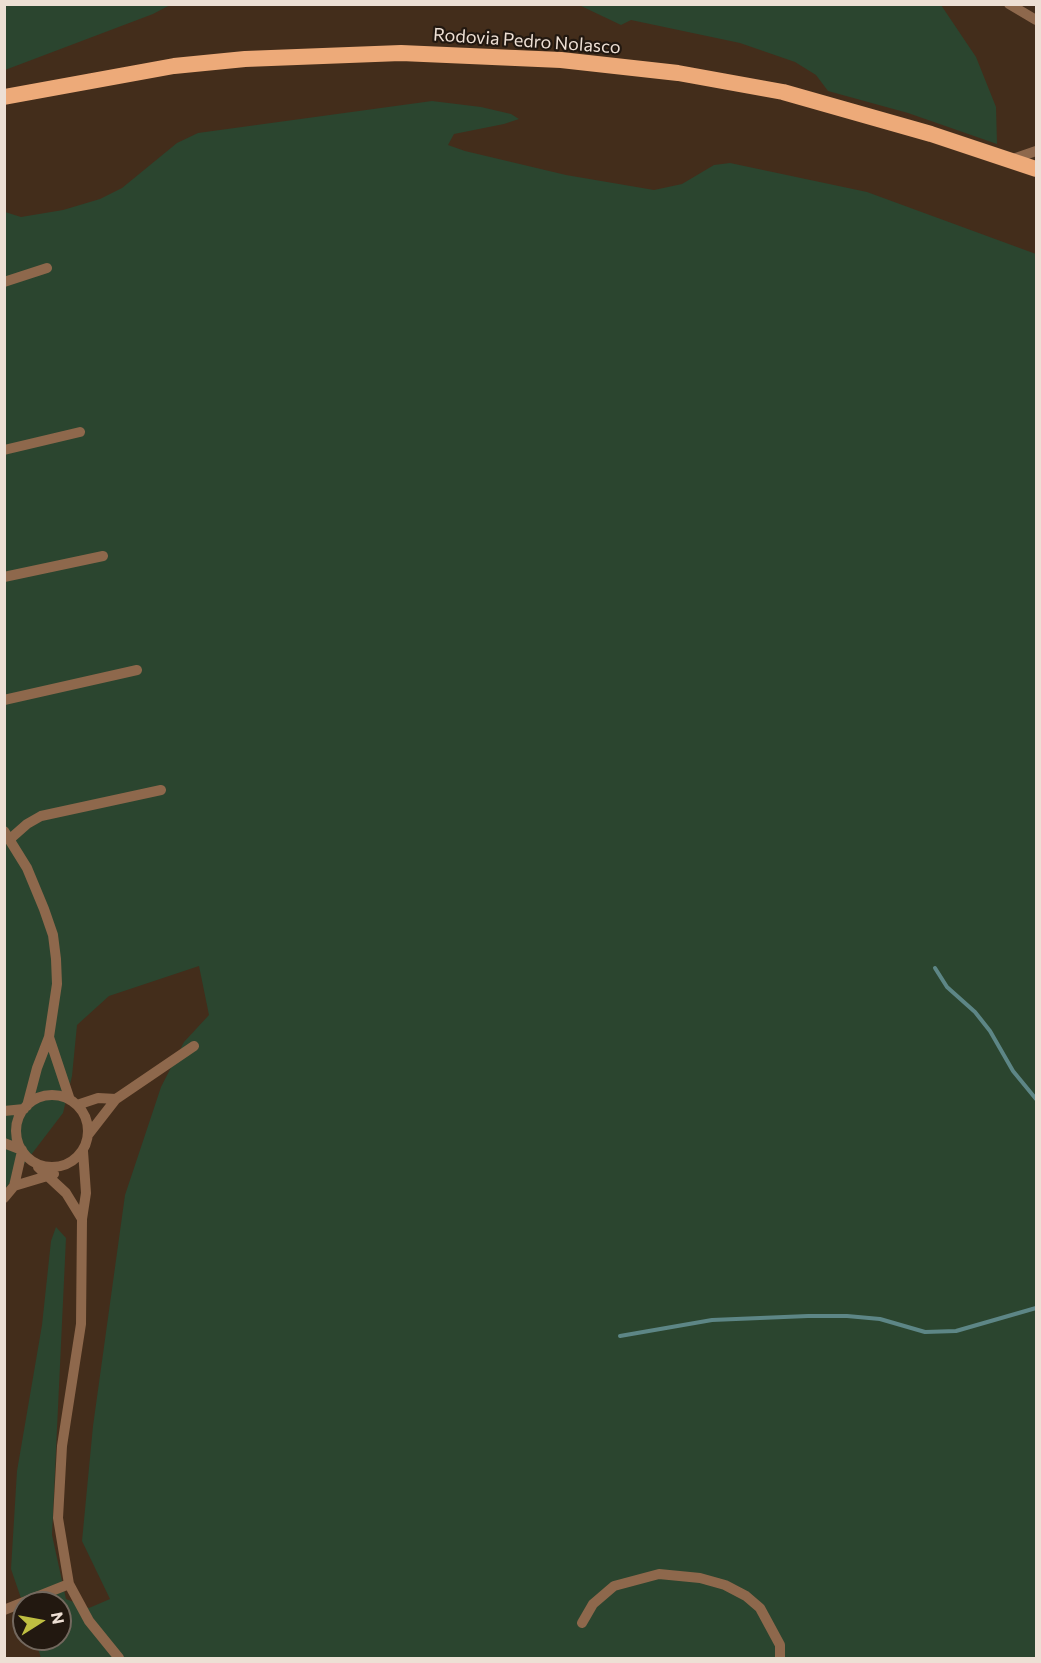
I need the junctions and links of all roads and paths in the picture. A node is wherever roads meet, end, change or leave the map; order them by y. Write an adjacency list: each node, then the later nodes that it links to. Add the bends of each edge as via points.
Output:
1 (1009, 4): 2 (street)
2 (1036, 20)
3 (4, 97): 5 (highway, Rodovia Pedro Nolasco, via 174,66 290,56 401,53 561,60 678,73 783,92)
4 (1036, 151): 5 (street)
5 (1009, 160): 6 (highway, Rodovia Pedro Nolasco)
6 (1036, 169)
7 (47, 268): 8 (street)
8 (4, 282)
9 (80, 432): 10 (street)
10 (4, 450)
11 (103, 556): 12 (street)
12 (4, 577)
13 (137, 670): 14 (street)
14 (4, 700)
15 (160, 790): 16 (street, via 41,816)
16 (7, 835): 17 (street, via 27,868 53,934 57,984)
17 (49, 1037): 20 (street); 21 (street)
18 (194, 1046): 19 (street)
19 (116, 1099): 20 (street); 23 (street)
20 (74, 1103): 21 (street, via 49,1095); 23 (street, via 86,1119)
21 (25, 1107): 22 (street); 25 (street, via 16,1129)
22 (4, 1111)
23 (88, 1135): 26 (street)
24 (4, 1143): 25 (street)
25 (22, 1151): 27 (street); 30 (street)
26 (83, 1151): 28 (street); 32 (street, via 86,1185)
27 (33, 1162): 28 (street, via 48,1167); 29 (street)
28 (71, 1162): 29 (street)
29 (50, 1176): 30 (street); 32 (street)
30 (14, 1186): 31 (street)
31 (4, 1198)
32 (82, 1219): 33 (street, via 81,1324 58,1483 58,1518)
33 (69, 1584): 34 (street); 36 (street, via 88,1621)
34 (4, 1610)
35 (582, 1623): 37 (street, via 603,1593 630,1580 658,1574 700,1578 725,1585 760,1608 780,1645)
36 (119, 1659)
37 (780, 1659)

